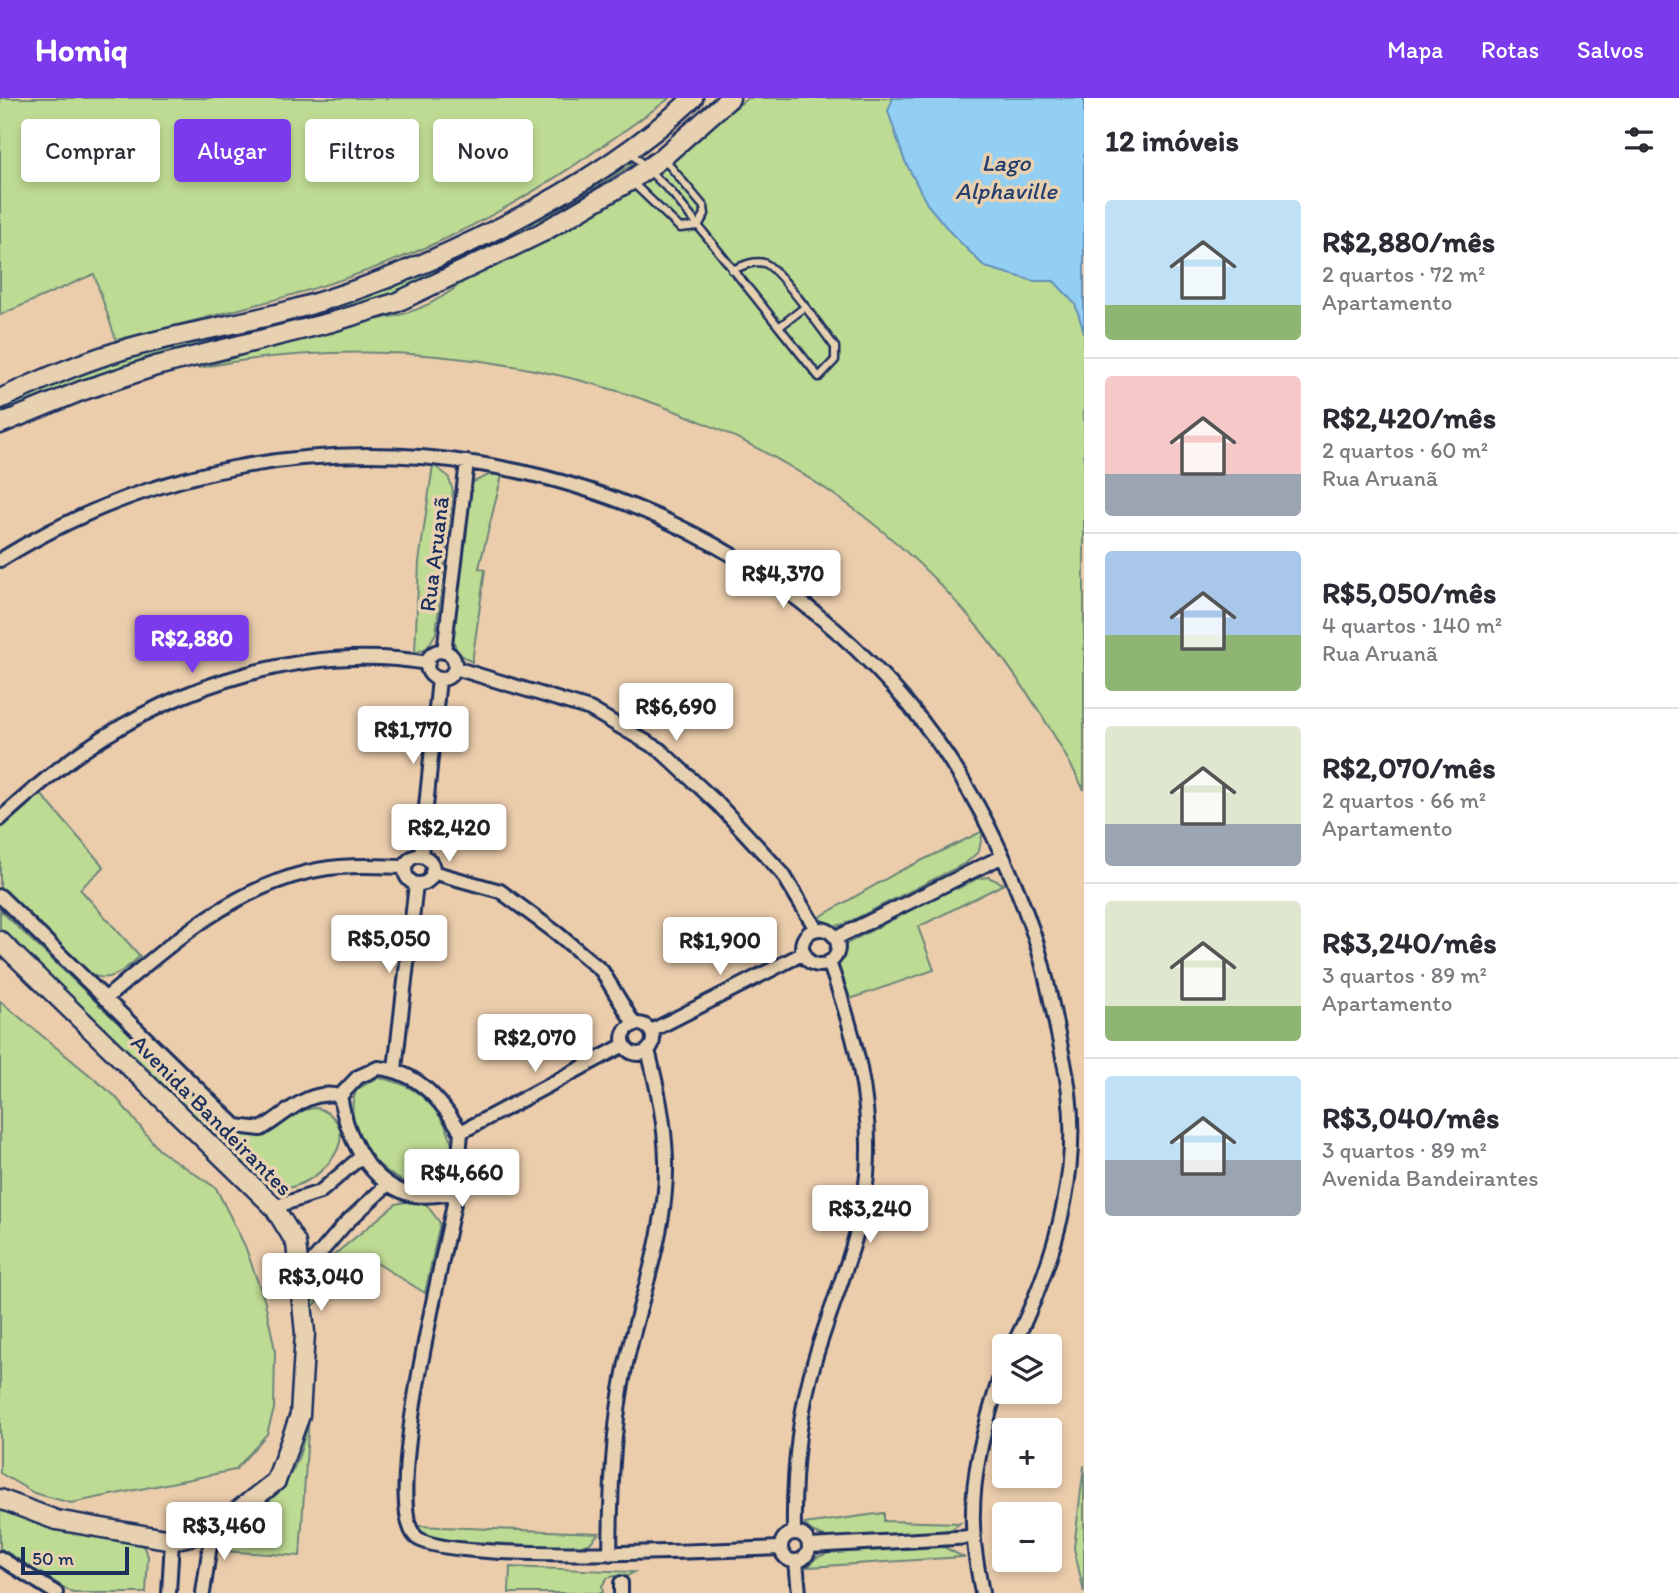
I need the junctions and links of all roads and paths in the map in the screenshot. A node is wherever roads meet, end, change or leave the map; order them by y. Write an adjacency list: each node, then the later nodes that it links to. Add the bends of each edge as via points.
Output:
1 (693, 98): 3 (street)
2 (730, 98): 4 (street)
3 (629, 150): 5 (lane); 11 (street, via 531,210 442,256 290,311 114,352)
4 (663, 157): 5 (street); 7 (lane, via 704,206)
5 (648, 170): 6 (street); 7 (lane)
6 (630, 181): 7 (lane, via 680,228); 12 (street, via 541,233 395,303 156,366)
7 (698, 226): 8 (lane)
8 (732, 270): 9 (lane, via 768,264); 10 (lane)
9 (805, 307): 10 (lane); 10 (lane, via 835,347 835,360 819,377)
10 (779, 327)
11 (0, 399)
12 (0, 424)
13 (467, 461): 14 (street, via 398,454 324,455 250,464 131,496 54,529); 15 (street, Rua Aruanã); 21 (street, via 567,482 641,509 737,558 784,589 843,637 909,706 990,826)
14 (0, 559)
15 (444, 652): 16 (street, via 433,654); 17 (street, via 452,656)
16 (428, 663): 18 (street, via 430,674); 19 (street, via 342,660 237,675 124,725 73,758)
17 (455, 668): 18 (street); 26 (street, via 590,709 660,750 783,874)
18 (439, 679): 20 (street)
19 (0, 819)
20 (421, 856): 22 (street, via 411,857); 23 (street, via 430,862)
21 (1002, 858): 27 (street); 44 (street, via 1045,969 1070,1095 1070,1163 1062,1217 1048,1269)
22 (405, 867): 24 (street, via 406,877); 31 (street, via 308,872 243,896 183,934)
23 (432, 872): 24 (street, via 426,882); 32 (street, via 500,891 548,927 602,971)
24 (416, 884): 36 (street)
25 (0, 897): 31 (street)
26 (817, 929): 27 (street, via 828,930); 29 (street, via 804,939)
27 (836, 938): 30 (street, via 837,953)
28 (0, 941): 42 (street, Avenida Bandeirantes)
29 (804, 953): 30 (street, via 815,964); 33 (street)
30 (829, 962): 48 (street, via 854,1031 861,1066 867,1174 860,1221 802,1410 793,1479)
31 (105, 999): 37 (street, via 236,1126 261,1129 308,1097)
32 (634, 1024): 33 (street); 34 (street, via 624,1032)
33 (651, 1031): 35 (street, via 653,1041)
34 (624, 1045): 35 (street, via 635,1054); 38 (street)
35 (648, 1050): 53 (street, via 662,1108 663,1210 624,1375 612,1453)
36 (395, 1069): 37 (street, via 378,1068 358,1077); 38 (street, via 426,1089)
37 (340, 1096): 39 (street, via 344,1121)
38 (461, 1132): 41 (street)
39 (362, 1156): 40 (street); 42 (street, via 320,1192)
40 (388, 1184): 41 (street, via 402,1192 427,1196); 43 (street, via 345,1224)
41 (456, 1193): 53 (street, via 425,1330 411,1431 406,1519 415,1537 431,1545)
42 (274, 1207): 43 (street, Avenida Bandeirantes, via 296,1243)
43 (298, 1279): 47 (street, Avenida Bandeirantes, via 304,1333 300,1415 276,1481)
44 (1018, 1334)
45 (992, 1403): 49 (street, via 982,1434)
46 (0, 1499): 50 (street, Avenida Bandeirantes, via 56,1520)
47 (212, 1531): 50 (street, Avenida Bandeirantes); 58 (street)
48 (794, 1532): 51 (street, via 804,1536); 52 (street, via 784,1537)
49 (973, 1537): 51 (street); 60 (street)
50 (172, 1540): 57 (street)
51 (809, 1546): 55 (street, via 805,1556)
52 (780, 1548): 53 (street); 55 (street, via 785,1558)
53 (610, 1554)
54 (0, 1558): 56 (street)
55 (796, 1561): 59 (street)
56 (55, 1593)
57 (169, 1593)
58 (203, 1593)
59 (799, 1593)
60 (982, 1593)

